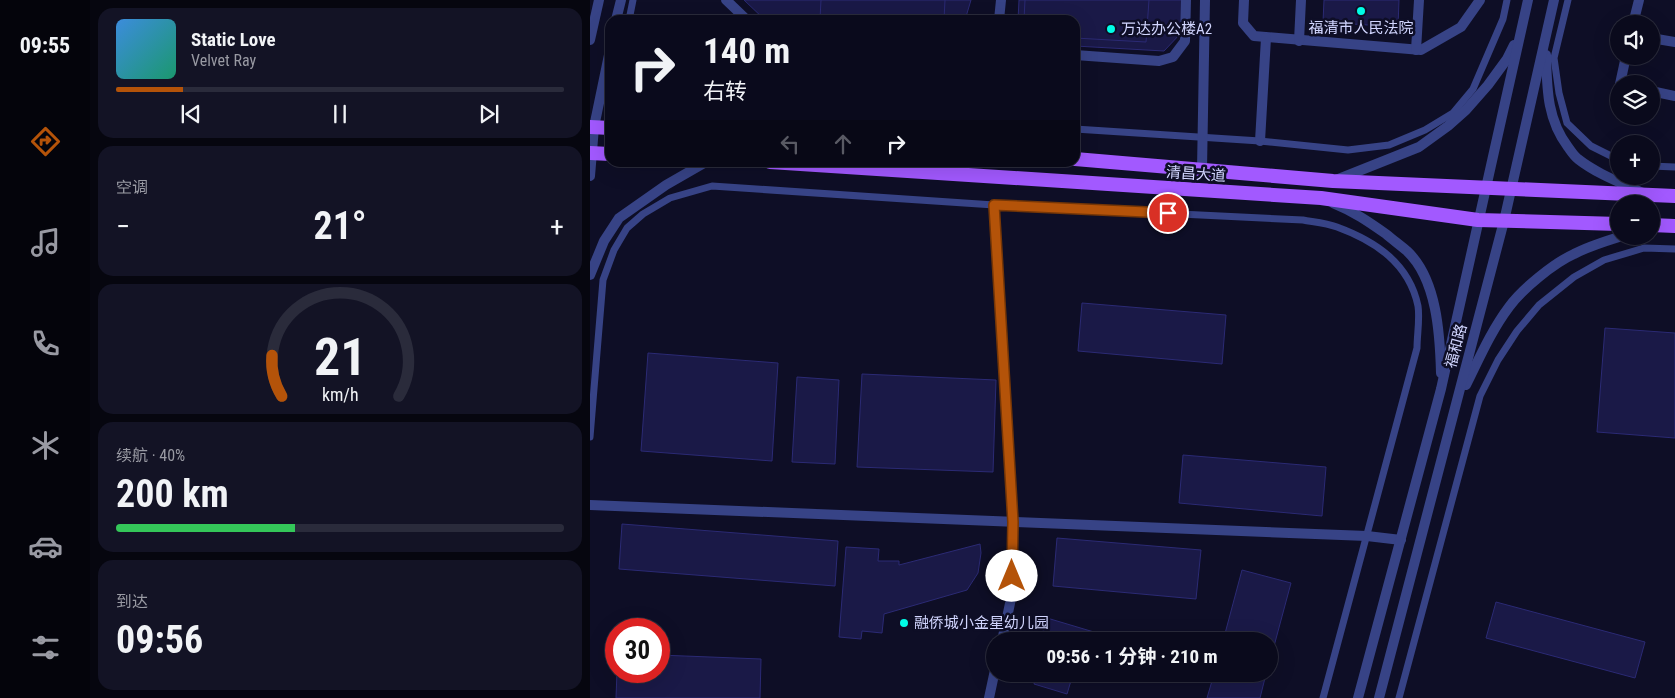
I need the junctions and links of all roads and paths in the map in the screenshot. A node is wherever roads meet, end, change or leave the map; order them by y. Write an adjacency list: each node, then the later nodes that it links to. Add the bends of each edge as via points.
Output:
1 (599, 0): 22 (street)
2 (621, 0): 17 (street)
3 (633, 0): 18 (lane)
4 (726, 0): 19 (street)
5 (1001, 0): 20 (street)
6 (1186, 0): 31 (street, via 1185,41 1173,57 1159,61)
7 (1205, 0): 38 (street)
8 (1244, 0): 24 (street, via 1243,23 1254,36)
9 (1301, 0): 26 (street)
10 (1418, 0): 30 (street)
11 (1480, 0): 30 (street, via 1461,27)
12 (1507, 0): 39 (lane, via 1473,89 1453,113 1425,130 1389,144 1348,150)
13 (1528, 0): 23 (street, 福和路)
14 (1554, 0): 27 (street, 福和路)
15 (1568, 0): 42 (lane, via 1554,58 1567,123 1591,146)
16 (1639, 0): 21 (street)
17 (617, 15)
18 (630, 15)
19 (742, 15)
20 (1000, 15)
21 (1635, 15)
22 (592, 28): 25 (street)
23 (1521, 33): 50 (street, via 1488,85 1448,126 1419,147); 51 (street, 福和路)
24 (1266, 38): 26 (street); 39 (street)
25 (590, 40)
26 (1300, 40): 30 (street)
27 (1545, 40): 52 (street, 福和路); 54 (street, via 1551,113 1559,135 1576,158)
28 (1660, 40): 29 (street)
29 (1675, 42)
30 (1416, 50)
31 (1080, 56)
32 (605, 71): 35 (street)
33 (1660, 93): 34 (street)
34 (1675, 96)
35 (592, 127): 36 (main road); 40 (street)
36 (605, 128)
37 (1080, 129): 38 (lane)
38 (1203, 138): 39 (lane); 48 (street)
39 (1260, 141)
40 (591, 153): 41 (main road); 49 (street)
41 (605, 154)
42 (1610, 156)
43 (1080, 159): 48 (main road, 清昌大道)
44 (1660, 166): 47 (lane)
45 (697, 167): 66 (street, via 666,184 619,218 604,241)
46 (847, 167): 57 (main road, 清昌大道)
47 (1675, 167)
48 (1202, 169): 50 (main road, 清昌大道)
49 (590, 176)
50 (1333, 181): 51 (main road, 清昌大道)
51 (1486, 187): 52 (main road, 清昌大道); 59 (street, 福和路)
52 (1512, 190): 53 (main road, 清昌大道); 60 (street, 福和路)
53 (1628, 195)
54 (1649, 195)
55 (1660, 196): 56 (main road, 清昌大道)
56 (1675, 196)
57 (1321, 198): 59 (main road, 清昌大道); 67 (street, via 1369,222 1408,252 1424,274 1432,296)
58 (994, 205): 69 (lane, via 712,186 670,198 656,206 627,228 614,250 603,280); 71 (street); 72 (lane, via 1303,220 1335,227 1369,241 1389,255 1408,278 1418,307 1417,348)
59 (1478, 220): 60 (main road, 清昌大道); 67 (street, 福和路)
60 (1504, 221): 61 (main road, 清昌大道); 68 (street, 福和路)
61 (1610, 224)
62 (1660, 225): 63 (main road)
63 (1675, 226)
64 (1610, 240): 68 (street, via 1573,254 1554,266 1509,307 1491,334)
65 (1675, 249): 80 (lane, via 1644,248 1604,260 1574,277 1540,305 1498,360 1480,396)
66 (590, 275)
67 (1442, 389): 73 (street, 福和路)
68 (1456, 404): 79 (street, 福和路)
69 (590, 438)
70 (590, 505): 71 (street)
71 (1013, 522): 72 (street); 74 (street, via 1012,594)
72 (1367, 536): 73 (street); 77 (lane)
73 (1401, 540): 78 (street, 福和路)
74 (1004, 632)
75 (992, 682): 76 (street)
76 (988, 698)
77 (1323, 698)
78 (1358, 698)
79 (1379, 698)
80 (1399, 698)

